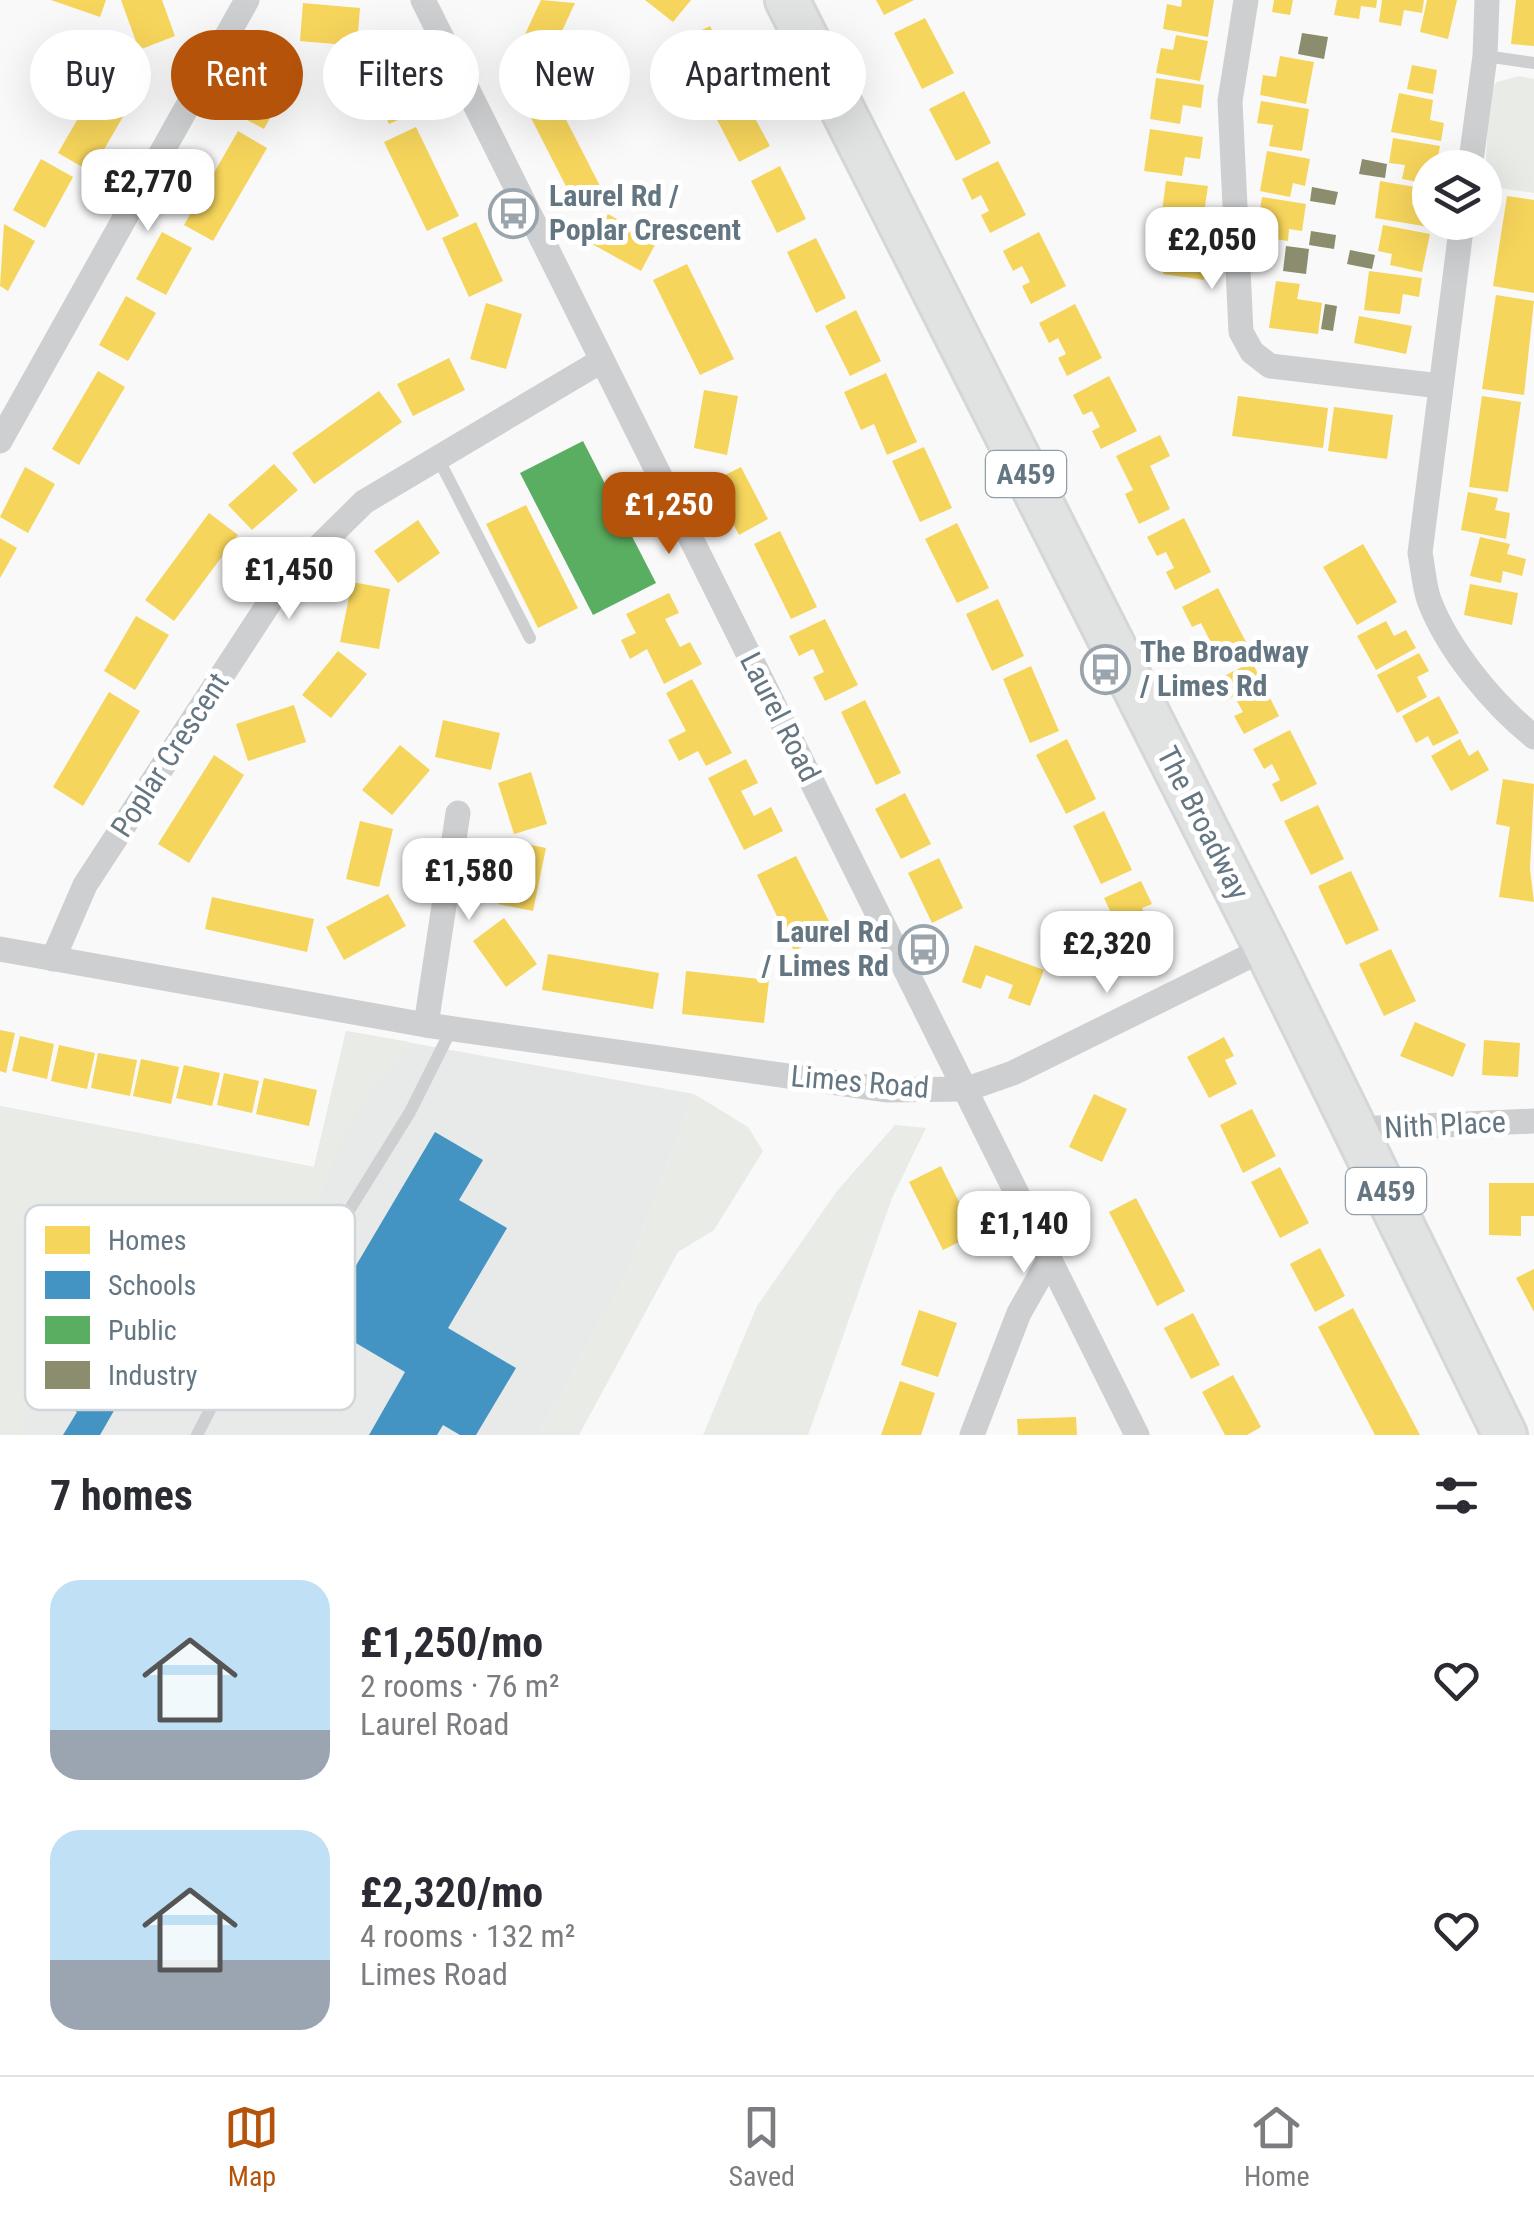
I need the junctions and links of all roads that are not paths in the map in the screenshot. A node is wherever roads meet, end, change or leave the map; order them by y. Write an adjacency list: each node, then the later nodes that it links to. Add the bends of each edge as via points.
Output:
1 (248, 0): 12 (street)
2 (423, 0): 10 (street, Laurel Road)
3 (787, 0): 18 (main road, The Broadway / A459)
4 (1246, 0): 11 (street, via 1230,101 1246,342 1270,366)
5 (1487, 0): 6 (street)
6 (1485, 56): 7 (lane); 8 (street)
7 (1534, 63)
8 (1472, 150)
9 (1460, 240): 11 (street)
10 (601, 361): 13 (street, Poplar Crescent); 22 (street, Laurel Road)
11 (1440, 386): 15 (street, via 1420,553 1429,599 1474,673)
12 (0, 441)
13 (438, 458): 14 (lane); 19 (street, Poplar Crescent, via 364,502 283,582 85,885)
14 (530, 638)
15 (1534, 737)
16 (458, 814): 20 (street)
17 (0, 948): 19 (street, Limes Road)
18 (1266, 948): 22 (street, Limes Road, via 1013,1073); 24 (main road, The Broadway / A459)
19 (53, 959): 20 (street, Limes Road)
20 (426, 1025): 21 (street, Limes Road)
21 (452, 1028): 22 (street, Limes Road, via 888,1090); 25 (lane)
22 (967, 1089): 26 (street, Laurel Road)
23 (1534, 1120): 24 (street, Nith Place)
24 (1356, 1129): 31 (main road, The Broadway / A459)
25 (352, 1205)
26 (1048, 1262): 29 (street, via 1019,1314); 30 (street, Laurel Road)
27 (210, 1410): 28 (lane)
28 (197, 1435)
29 (972, 1435)
30 (1137, 1435)
31 (1505, 1435)

